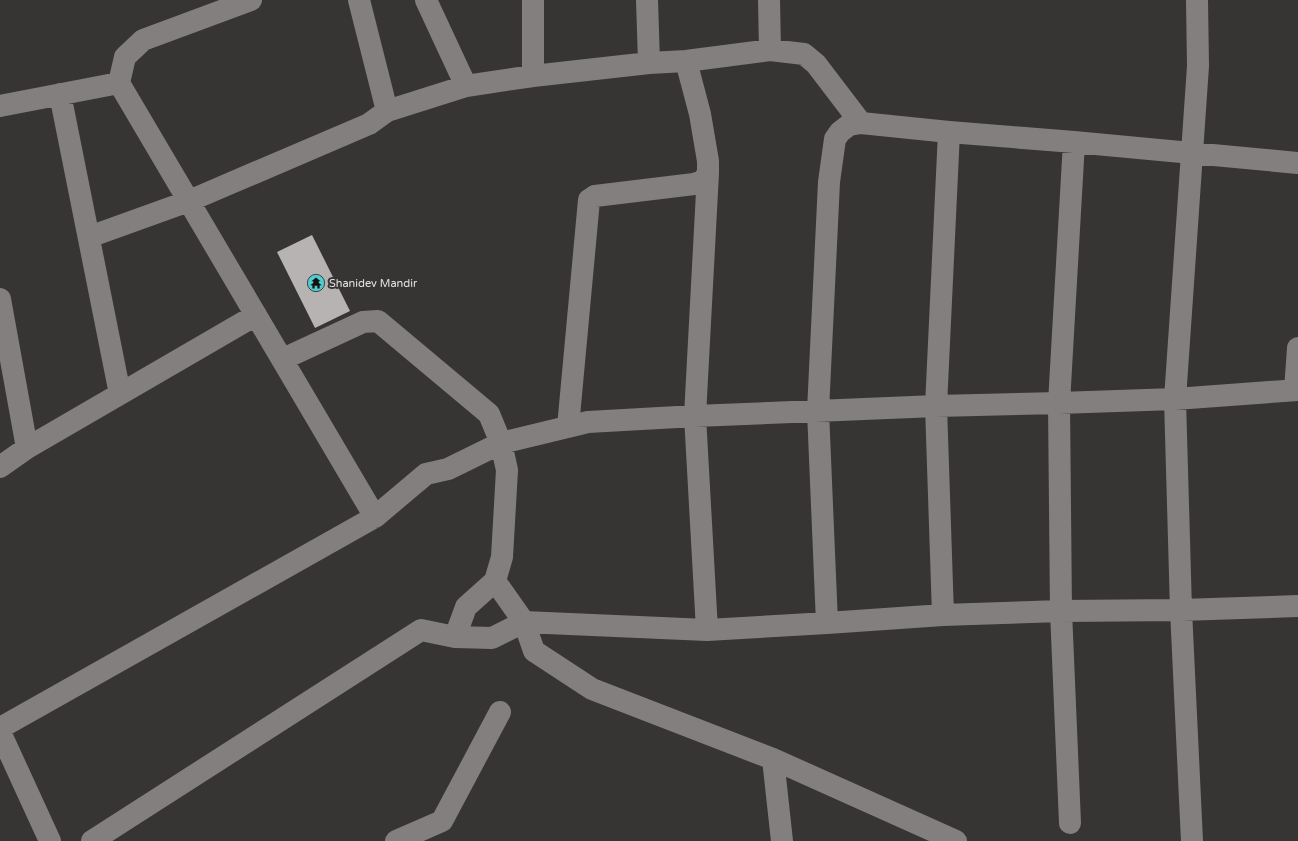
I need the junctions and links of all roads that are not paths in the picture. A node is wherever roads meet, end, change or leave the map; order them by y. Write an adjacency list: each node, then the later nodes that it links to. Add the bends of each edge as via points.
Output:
1 (251, 0): 12 (street, via 143,40 125,58)
2 (359, 0): 16 (street)
3 (426, 0): 13 (street)
4 (533, 0): 11 (street)
5 (647, 0): 10 (street)
6 (769, 0): 8 (street)
7 (1197, 0): 20 (street, via 1198,66)
8 (770, 50): 9 (street); 17 (street, via 804,54 816,64)
9 (686, 61): 10 (street); 22 (street, via 700,114)
10 (649, 64): 11 (street)
11 (533, 76): 13 (street)
12 (119, 83): 14 (street); 23 (street)
13 (466, 86): 16 (street)
14 (60, 94): 15 (street); 24 (street)
15 (0, 106)
16 (387, 111): 23 (street, via 369,124)
17 (861, 123): 18 (street); 34 (street, via 840,132 834,146 829,182)
18 (949, 132): 19 (street); 33 (street)
19 (1074, 142): 20 (street); 32 (street)
20 (1191, 153): 21 (street); 31 (street)
21 (1298, 163)
22 (708, 173): 35 (street); 36 (street, via 703,181 694,184 595,196 589,200)
23 (189, 201): 24 (street); 26 (street)
24 (89, 237): 30 (street)
25 (0, 299): 38 (street)
26 (256, 315): 28 (street); 30 (street)
27 (1298, 348): 29 (street)
28 (283, 359): 37 (street, via 363,322 378,322 489,414); 40 (street)
29 (1297, 390): 31 (street)
30 (120, 394): 38 (street)
31 (1175, 399): 32 (street); 43 (street)
32 (1059, 403): 33 (street); 44 (street)
33 (936, 406): 34 (street); 45 (street)
34 (818, 411): 35 (street); 47 (street)
35 (695, 416): 36 (street, via 588,422); 48 (street)
36 (568, 427): 37 (street)
37 (501, 443): 40 (street, via 448,469 426,474); 41 (street, via 507,470 502,557)
38 (27, 448): 39 (street)
39 (0, 467)
40 (375, 517): 51 (street)
41 (496, 581): 46 (street); 49 (street, via 466,607)
42 (1298, 606): 43 (street)
43 (1181, 610): 44 (street); 60 (street)
44 (1061, 611): 45 (street); 54 (street)
45 (943, 615): 47 (street)
46 (524, 622): 48 (street); 49 (street, via 492,638); 53 (street, via 534,651 592,689)
47 (827, 623): 48 (street)
48 (707, 630)
49 (455, 637): 56 (street, via 421,630)
50 (500, 712): 57 (street, via 442,821)
51 (0, 728)
52 (0, 732): 55 (street)
53 (773, 759): 58 (street); 59 (street)
54 (1070, 823)
55 (50, 841)
56 (92, 841)
57 (396, 841)
58 (782, 841)
59 (956, 841)
60 (1192, 841)

